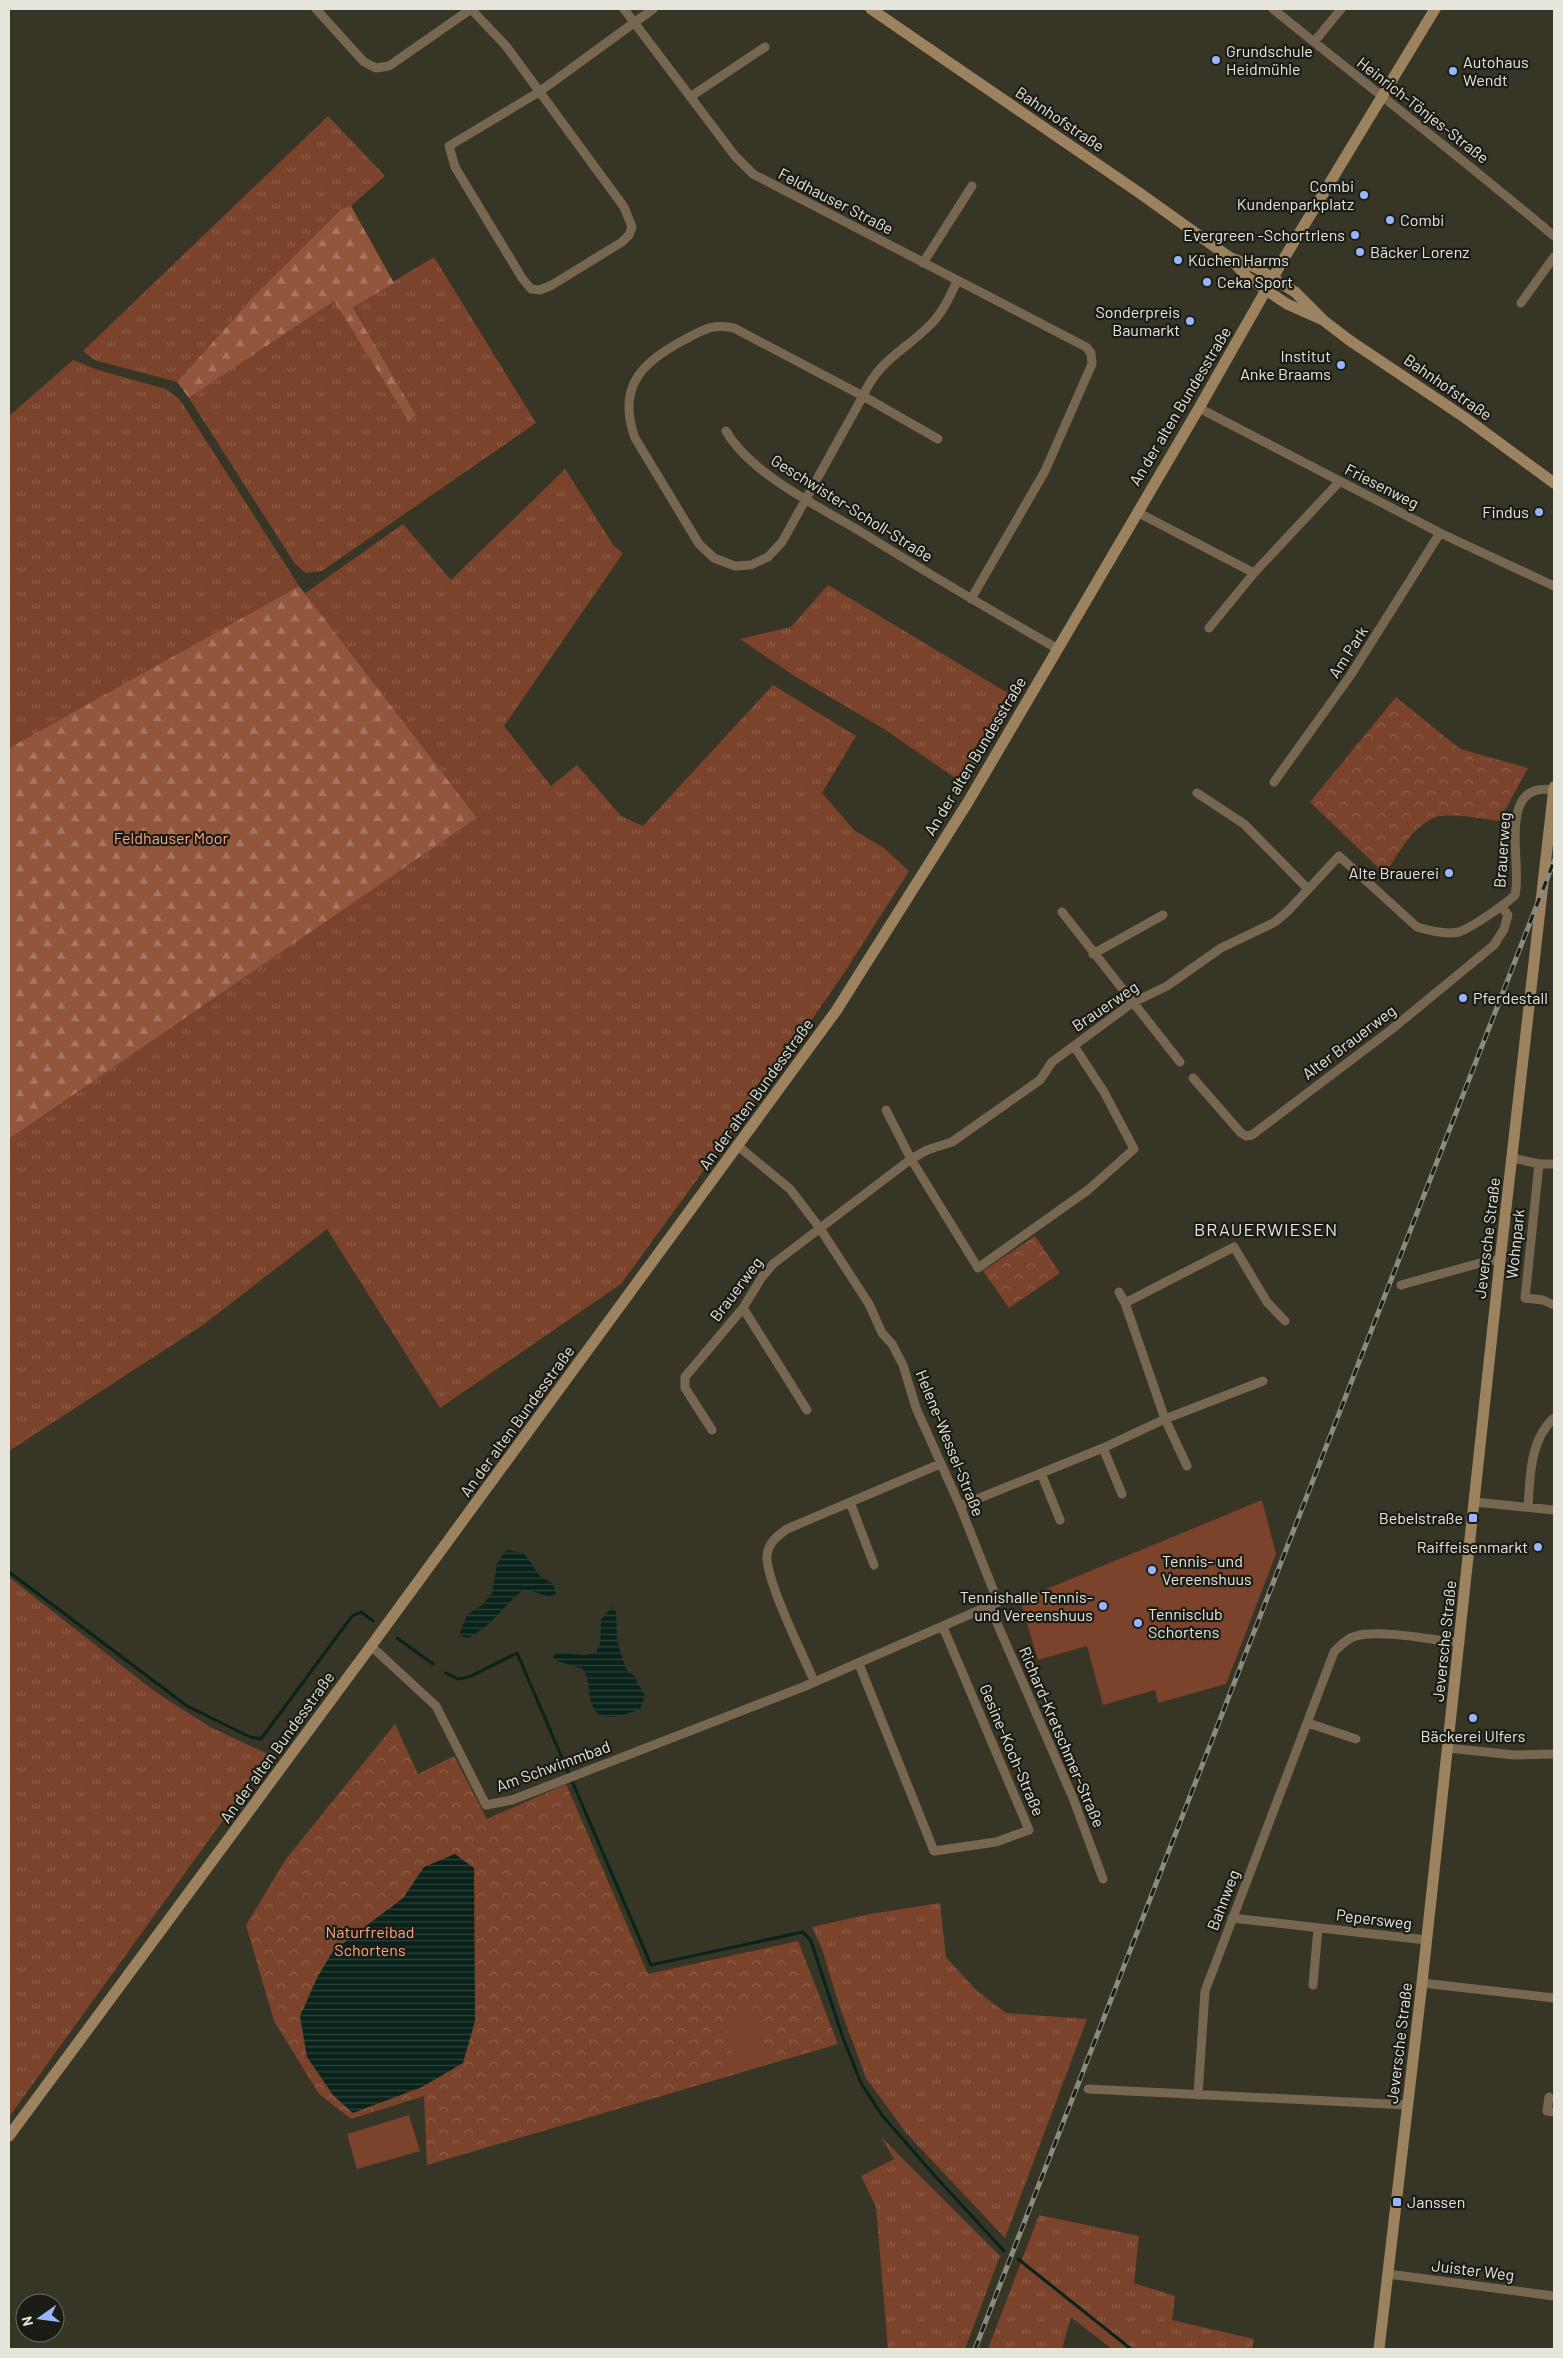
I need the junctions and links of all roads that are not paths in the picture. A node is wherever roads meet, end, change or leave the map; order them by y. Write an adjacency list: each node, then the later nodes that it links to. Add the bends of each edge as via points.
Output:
1 (316, 9): 2 (street, via 364,62 376,68 389,66)
2 (471, 9): 12 (street, via 506,46)
3 (624, 9): 9 (street, Feldhauser Straße)
4 (652, 9): 9 (street)
5 (871, 9): 17 (street, Bahnhofstraße)
6 (1273, 9): 10 (street, Heinrich-Tönjes-Straße)
7 (1341, 9): 10 (street)
8 (1435, 9): 14 (street, An der alten Bundesstraße)
9 (634, 22): 12 (street); 13 (street, Feldhauser Straße)
10 (1314, 42): 14 (street, Heinrich-Tönjes-Straße)
11 (764, 47): 13 (street)
12 (539, 92): 12 (street, via 449,146 454,167 532,290 552,285 622,242 630,235 632,227 624,208)
13 (690, 97): 19 (street, Feldhauser Straße, via 735,156 753,174)
14 (1382, 98): 16 (street, Heinrich-Tönjes-Straße, via 1458,155); 20 (street, An der alten Bundesstraße)
15 (972, 186): 19 (street)
16 (1554, 236)
17 (1230, 257): 20 (street, Bahnhofstraße); 22 (street, Bahnhofstraße, via 1247,277)
18 (1554, 257): 23 (street)
19 (923, 263): 21 (street, Feldhauser Straße)
20 (1273, 278): 22 (street, An der alten Bundesstraße); 24 (street, Bahnhofstraße, via 1295,292)
21 (957, 281): 25 (street, via 944,309 886,361 876,372); 36 (street, Feldhauser Straße, via 1086,348 1091,353 1092,364 1045,470)
22 (1266, 290): 24 (street, Bahnhofstraße, via 1287,304); 26 (street, An der alten Bundesstraße)
23 (1521, 303)
24 (1323, 320): 30 (street, Bahnhofstraße)
25 (864, 396): 28 (street); 31 (street); 31 (street, via 734,328 719,325 666,350 642,370 634,382 628,403 628,419 635,438 684,522 699,544 714,558 735,566 751,565 768,557 782,542)
26 (1199, 408): 29 (street, Friesenweg); 32 (street, An der alten Bundesstraße)
27 (726, 431): 31 (street, Geschwister-Scholl-Straße, via 734,446 747,459)
28 (938, 439)
29 (1340, 482): 33 (street, Friesenweg); 34 (street)
30 (1554, 483)
31 (807, 499): 36 (street, Geschwister-Scholl-Straße)
32 (1137, 512): 34 (street); 38 (street, An der alten Bundesstraße)
33 (1440, 533): 35 (street, Friesenweg); 39 (street, Am Park, via 1350,676)
34 (1254, 573): 37 (street)
35 (1554, 586)
36 (971, 599): 38 (street, Geschwister-Scholl-Straße)
37 (1209, 628)
38 (1058, 649): 52 (street, An der alten Bundesstraße, via 968,802 842,1002)
39 (1274, 782)
40 (1554, 789): 43 (street, Brauerweg, via 1542,788 1534,792 1517,811 1514,844 1516,889); 53 (street, Jeversche Straße)
41 (1196, 793): 42 (street, via 1244,824)
42 (1308, 889): 43 (street, Brauerweg, via 1339,856 1416,927 1430,931 1460,931); 47 (street, Brauerweg, via 1275,922 1221,948 1167,986)
43 (1502, 906): 50 (street, Alter Brauerweg, via 1508,915 1494,945 1392,1029 1252,1135 1241,1133)
44 (1062, 912): 46 (street)
45 (1163, 915): 46 (street)
46 (1093, 954): 47 (street)
47 (1132, 1003): 48 (street, Brauerweg); 49 (street)
48 (1074, 1046): 54 (street, Brauerweg, via 1052,1062 1040,1080 952,1142); 54 (street, via 1104,1092 1134,1149 1088,1190 978,1268)
49 (1180, 1062)
50 (1193, 1078)
51 (886, 1110): 54 (street)
52 (738, 1146): 57 (street, Helene-Wessel-Straße, via 790,1189); 85 (street, An der alten Bundesstraße)
53 (1513, 1158): 55 (street); 58 (street, Jeversche Straße)
54 (911, 1159): 57 (street, Brauerweg)
55 (1539, 1164): 56 (street); 62 (street, Wohnpark, via 1525,1298)
56 (1554, 1164)
57 (820, 1227): 63 (street, Brauerweg, via 773,1264); 71 (street, Helene-Wessel-Straße, via 903,1365 916,1408)
58 (1500, 1261): 59 (street, via 1491,1260); 76 (street, Jeversche Straße)
59 (1400, 1285)
60 (1119, 1292): 61 (street)
61 (1125, 1304): 64 (street, via 1234,1247 1267,1302); 68 (street)
62 (1554, 1304)
63 (743, 1308): 66 (street); 69 (street, Brauerweg, via 685,1377 685,1388)
64 (1285, 1321)
65 (1263, 1381): 68 (street)
66 (807, 1410)
67 (1554, 1418): 78 (street, via 1547,1425 1531,1465)
68 (1165, 1419): 70 (street); 72 (street)
69 (712, 1430)
70 (1103, 1448): 73 (street); 74 (street)
71 (940, 1464): 75 (street); 77 (street, Helene-Wessel-Straße)
72 (1187, 1466)
73 (1041, 1473): 77 (street); 80 (street)
74 (1122, 1494)
75 (850, 1502): 81 (street); 87 (street, via 787,1529 775,1537 767,1555 776,1594)
76 (1475, 1502): 78 (street); 84 (street, Jeversche Straße)
77 (960, 1506): 82 (street, Helene-Wessel-Straße, via 998,1602)
78 (1528, 1507): 79 (street)
79 (1554, 1510)
80 (1060, 1520)
81 (874, 1565)
82 (990, 1607): 83 (street); 92 (street, Richard-Kretschmer-Straße, via 1073,1798)
83 (943, 1628): 86 (street); 86 (street, Gesine-Koch-Straße, via 1029,1830 996,1842 934,1851)
84 (1460, 1643): 88 (street, Bahnweg, via 1375,1634 1355,1636 1334,1652); 90 (street, Jeversche Straße)
85 (371, 1646): 87 (street, Am Schwimmbad, via 436,1706 486,1805 512,1800 563,1781); 104 (street, An der alten Bundesstraße)
86 (859, 1664): 87 (street)
87 (814, 1681)
88 (1308, 1723): 89 (street); 93 (street, Bahnweg)
89 (1356, 1739)
90 (1448, 1748): 91 (street, via 1514,1755); 95 (street, Jeversche Straße)
91 (1554, 1754)
92 (1103, 1879)
93 (1232, 1918): 94 (street, Pepersweg); 100 (street, Bahnweg, via 1204,1991)
94 (1318, 1928): 95 (street, Pepersweg); 97 (street, Pepersweg)
95 (1426, 1940): 96 (street, Jeversche Straße)
96 (1422, 1983): 98 (street); 102 (street, Jeversche Straße)
97 (1313, 1985)
98 (1554, 1998)
99 (1088, 2089): 100 (street)
100 (1198, 2095): 102 (street)
101 (1548, 2097): 103 (street, via 1547,2111)
102 (1408, 2105): 105 (street, Jeversche Straße)
103 (1554, 2112)
104 (9, 2136)
105 (1388, 2274): 106 (street, Juister Weg); 107 (street, Jeversche Straße)
106 (1554, 2296)
107 (1379, 2349)

